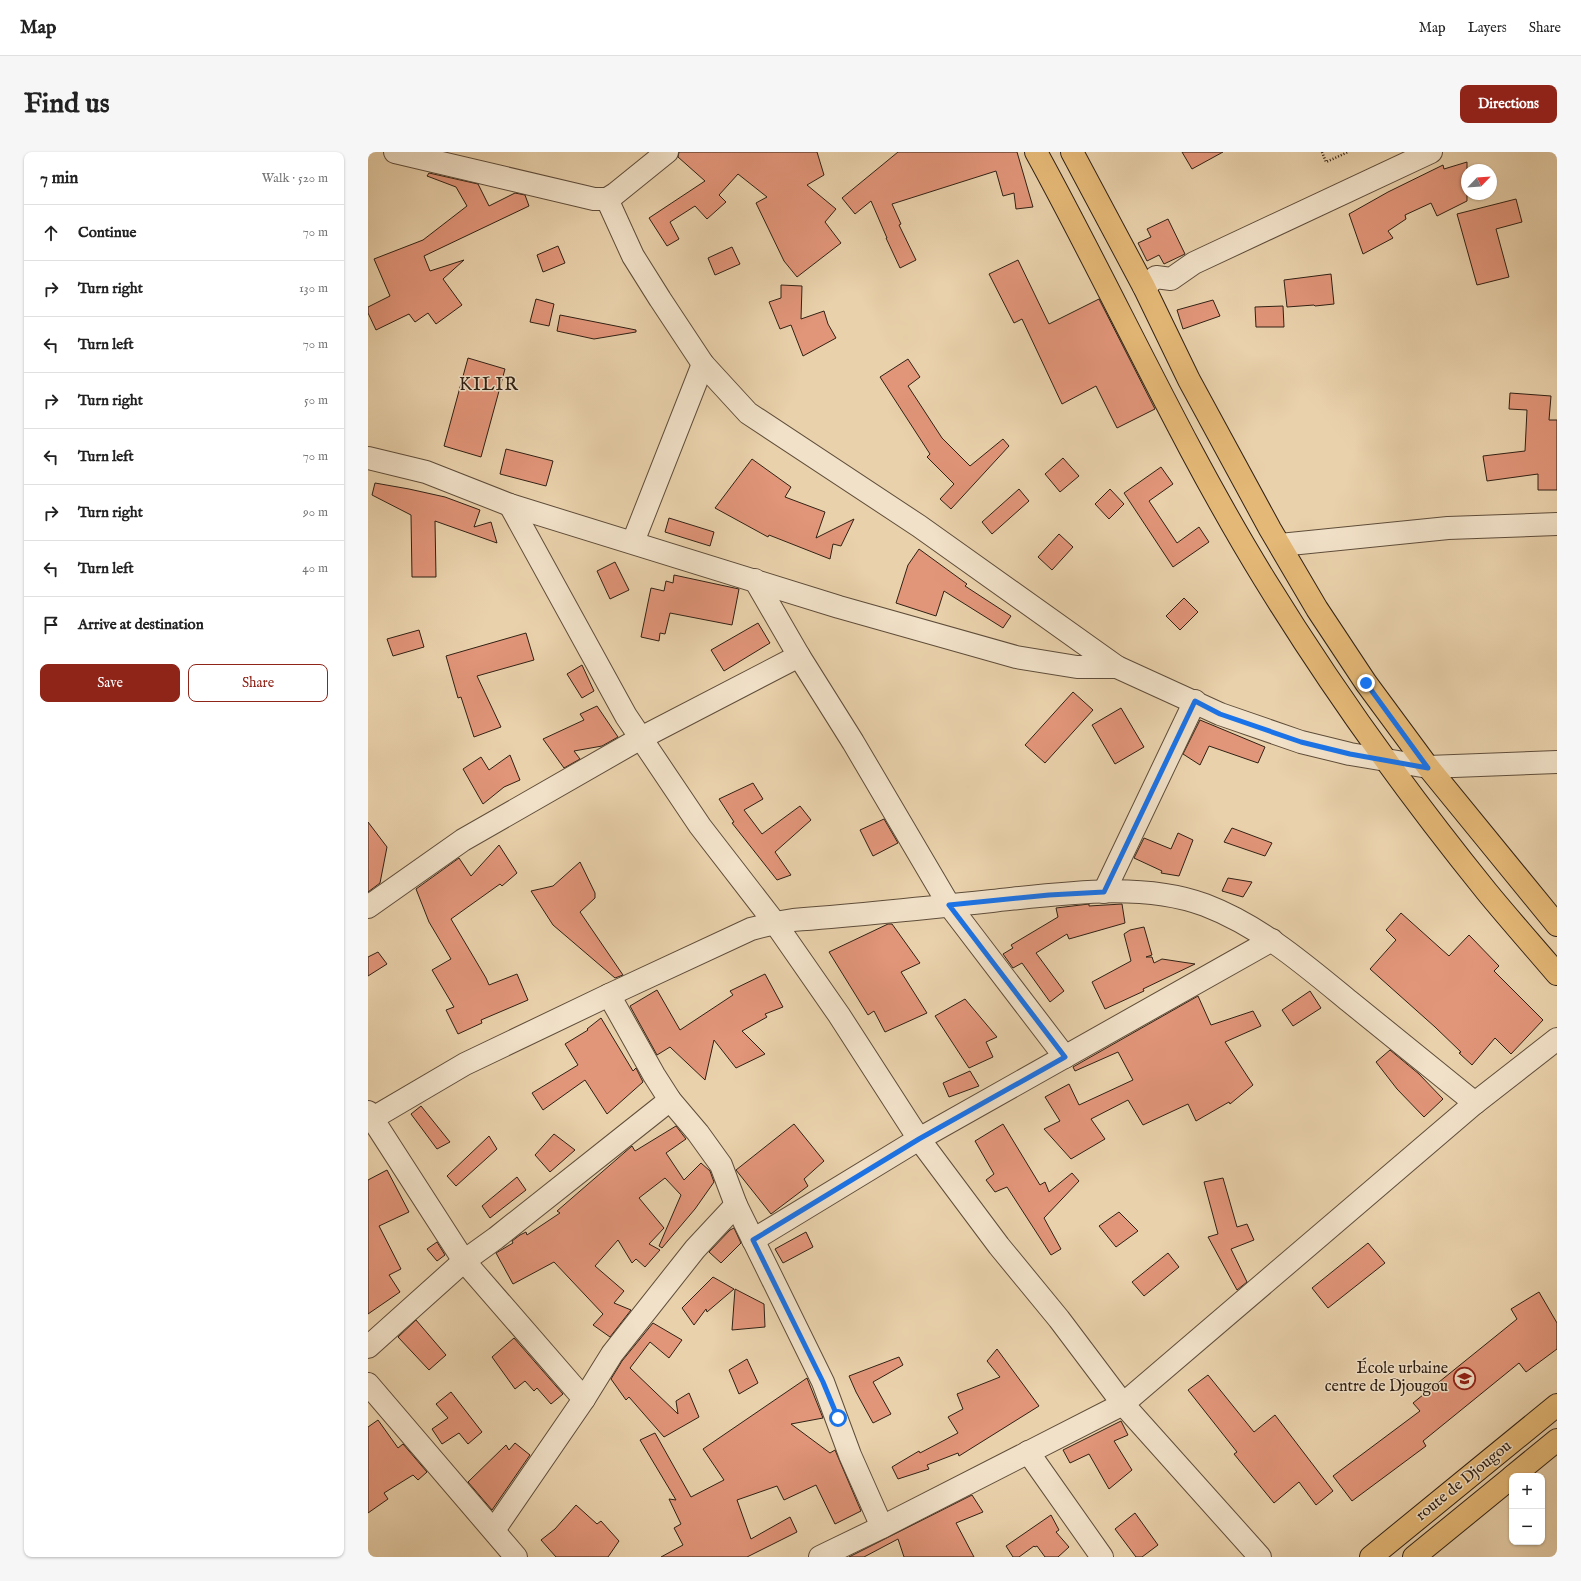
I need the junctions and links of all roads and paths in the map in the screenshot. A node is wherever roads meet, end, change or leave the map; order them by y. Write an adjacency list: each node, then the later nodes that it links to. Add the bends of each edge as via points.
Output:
1 (396, 152): 8 (street, via 594,199)
2 (667, 152): 8 (street)
3 (1036, 152): 21 (main road, via 1195,460 1265,580)
4 (1072, 152): 9 (main road)
5 (1322, 152): 6 (path, via 1326,162)
6 (1348, 152)
7 (1431, 152): 9 (street, via 1194,263 1170,279 1156,277)
8 (607, 199): 10 (street, via 633,256)
9 (1144, 287): 15 (main road, via 1189,380)
10 (703, 364): 14 (street); 18 (street, via 748,413 919,526)
11 (368, 458): 12 (street, via 426,472)
12 (510, 505): 14 (street); 20 (street, via 626,716)
13 (1557, 524): 15 (street, via 1448,528)
14 (632, 542): 16 (street)
15 (1280, 545): 23 (main road, via 1317,609 1366,683)
16 (755, 580): 17 (street); 18 (street, via 840,607 1016,656 1077,667)
17 (799, 656): 20 (street); 25 (street)
18 (1117, 667): 19 (street)
19 (1195, 701): 21 (street, via 1220,714 1301,742 1350,754); 24 (street)
20 (641, 738): 26 (street, via 463,840); 27 (street, via 700,826)
21 (1385, 759): 23 (street); 30 (main road, via 1487,891)
22 (1557, 762): 23 (street)
23 (1428, 768): 28 (main road)
24 (1104, 892): 25 (street); 29 (street, via 1165,894 1204,905 1238,920)
25 (949, 905): 27 (street); 33 (street)
26 (368, 907)
27 (776, 923): 31 (street, via 752,929); 37 (street)
28 (1557, 925)
29 (1272, 940): 33 (street); 35 (street)
30 (1557, 974)
31 (609, 995): 34 (street); 36 (street, via 465,1064)
32 (1557, 1039): 35 (street)
33 (1065, 1057): 37 (street)
34 (670, 1100): 38 (street, via 721,1165); 40 (street)
35 (1475, 1103): 44 (street)
36 (369, 1117): 40 (street)
37 (919, 1139): 39 (street); 44 (street)
38 (736, 1205): 39 (street); 43 (street, via 695,1249 630,1331 612,1354)
39 (753, 1240): 50 (street, via 823,1382 850,1455)
40 (464, 1261): 41 (street); 43 (street)
41 (368, 1347)
42 (368, 1384): 51 (street)
43 (584, 1399): 51 (street)
44 (1123, 1404): 47 (street); 55 (street)
45 (1557, 1405): 56 (main road, route de Djougou)
46 (1557, 1440): 48 (main road, route de Djougou)
47 (1028, 1452): 50 (street); 54 (street)
48 (1516, 1473)
49 (1509, 1478): 57 (main road, route de Djougou)
50 (882, 1527): 53 (street)
51 (494, 1530): 52 (street)
52 (516, 1557)
53 (822, 1557)
54 (1102, 1557)
55 (1260, 1557)
56 (1371, 1557)
57 (1414, 1557)

